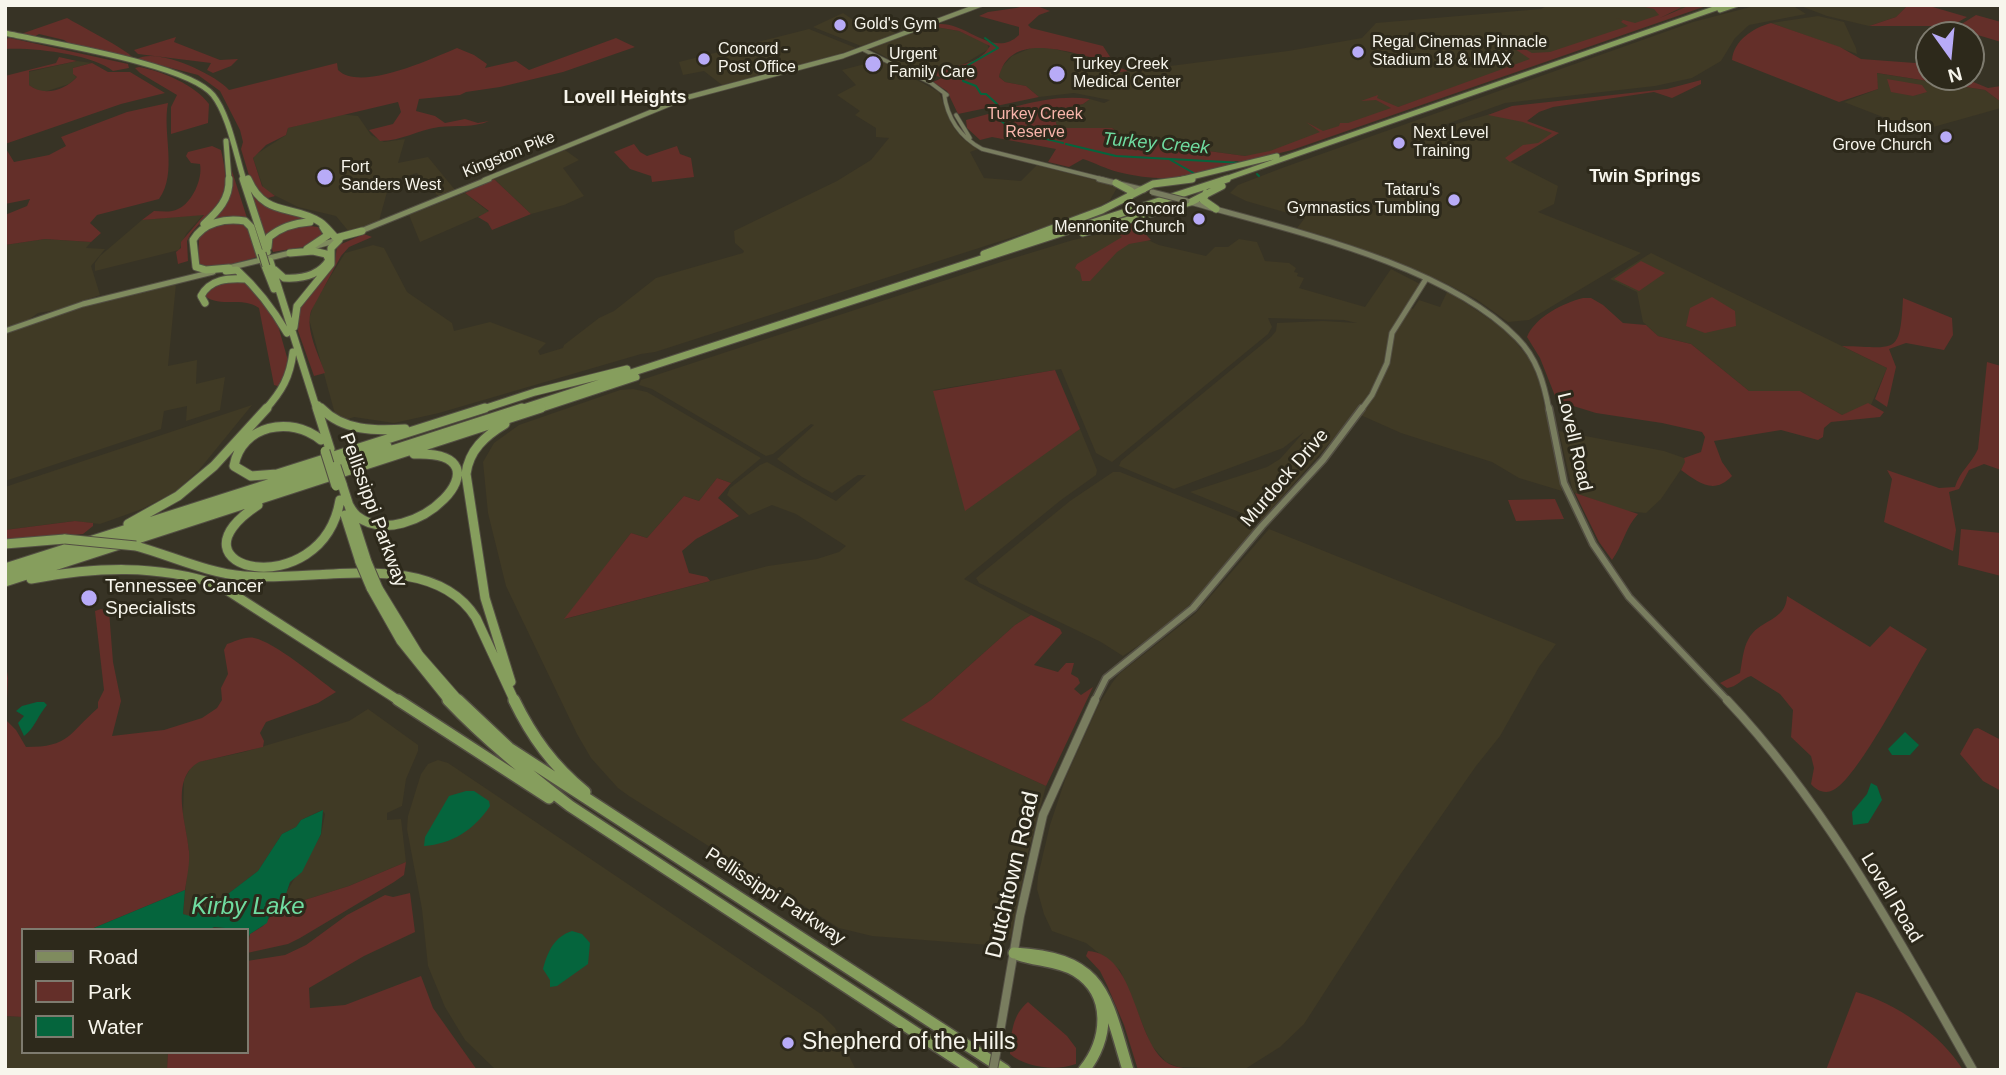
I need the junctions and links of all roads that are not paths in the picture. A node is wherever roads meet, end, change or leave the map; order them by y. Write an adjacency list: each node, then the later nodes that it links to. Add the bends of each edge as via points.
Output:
1 (980, 5): 7 (main road, Kingston Pike)
2 (1714, 5): 10 (highway)
3 (1725, 5): 5 (highway)
4 (1735, 5): 5 (highway)
5 (1681, 21): 9 (highway)
6 (5, 33): 8 (highway, Pellissippi Parkway, via 184,77 204,90 215,105)
7 (862, 49): 12 (main road, Lovell Road, via 944,93 957,131 975,144); 18 (main road, Kingston Pike, via 692,96)
8 (229, 141): 18 (highway, via 259,198 282,211 324,224 337,237); 26 (highway, Pellissippi Parkway); 29 (highway, via 231,187 220,209 194,234)
9 (1322, 146): 11 (highway); 14 (highway)
10 (1299, 149): 11 (highway); 13 (highway)
11 (1250, 169): 24 (highway); 25 (highway)
12 (1116, 183): 13 (main road, Lovell Road); 15 (highway, via 1129,190)
13 (1140, 189): 15 (highway); 16 (main road, Lovell Road, bridge)
14 (1206, 193): 16 (highway); 17 (highway, via 1203,200)
15 (1130, 196): 24 (highway, via 1102,211)
16 (1189, 202): 17 (main road, Lovell Road); 25 (highway)
17 (1216, 209): 31 (main road, Lovell Road, via 1337,243)
18 (362, 231): 20 (main road, Kingston Pike)
19 (376, 234): 20 (main road)
20 (350, 236): 21 (main road, Kingston Pike)
21 (339, 240): 22 (main road, Kingston Pike); 35 (highway, via 331,248 331,264 297,306)
22 (306, 249): 23 (main road, Kingston Pike); 26 (highway, via 326,238 323,227 303,222 279,229 267,242)
23 (290, 253): 26 (highway, via 317,252 329,260 314,274 294,279 281,277); 27 (main road, Kingston Pike)
24 (979, 256): 37 (highway)
25 (990, 258): 33 (highway)
26 (267, 260): 27 (highway, via 245,221 221,221 200,230 193,240 196,267); 35 (highway, Pellissippi Parkway); 35 (highway, Pellissippi Parkway)
27 (229, 268): 28 (main road, Kingston Pike)
28 (210, 272): 29 (main road, Kingston Pike); 30 (highway, via 237,270)
29 (194, 276): 34 (main road, Kingston Pike, via 83,304)
30 (245, 279): 32 (highway, via 226,278 210,285 202,290); 35 (highway, via 273,306)
31 (1426, 279): 54 (main road, Murdock Drive, via 1392,333 1387,363 1372,395 1323,460 1193,608); 64 (main road, Lovell Road, via 1487,310 1525,346 1542,374 1568,493 1598,552 1629,597 1739,713 1815,808 1880,908)
32 (205, 303)
33 (793, 321): 39 (highway); 51 (highway)
34 (5, 331)
35 (291, 335): 36 (highway, Pellissippi Parkway); 38 (highway, Pellissippi Parkway)
36 (293, 352): 38 (highway, Pellissippi Parkway); 48 (highway, via 287,382 214,466 186,491 146,515)
37 (629, 368): 42 (highway); 48 (highway)
38 (304, 376): 40 (highway, Pellissippi Parkway)
39 (614, 385): 45 (highway); 55 (highway, via 505,424 480,443 467,462 482,587)
40 (309, 391): 41 (highway, Pellissippi Parkway); 43 (highway, Pellissippi Parkway)
41 (315, 401): 42 (highway, via 333,419 362,429 392,430); 44 (highway, Pellissippi Parkway)
42 (441, 422): 43 (highway, via 277,474 248,475 234,464 241,445 271,428 300,425)
43 (321, 440): 44 (highway, Pellissippi Parkway)
44 (328, 450): 47 (highway, Pellissippi Parkway, bridge)
45 (388, 459): 46 (highway); 47 (highway, via 440,455 456,467 458,480 452,493 437,506 398,521 361,518)
46 (294, 489): 47 (highway, via 253,508 235,523 226,539 233,559 262,567 303,555 331,532); 52 (highway)
47 (343, 499): 53 (highway, Pellissippi Parkway, bridge)
48 (83, 543): 50 (highway)
49 (5, 544): 55 (highway, bridge, via 65,539 136,546 243,576 286,579 387,573 438,584 474,615)
50 (5, 568)
51 (5, 575)
52 (5, 584): 57 (highway, via 75,571 131,568 182,573 219,585)
53 (375, 588): 56 (highway, Pellissippi Parkway, via 439,682 472,715 528,761); 57 (highway, Pellissippi Parkway, via 397,636 476,731 547,790)
54 (1121, 663): 58 (main road, Dutchtown Road, via 1106,678 1090,709 1043,815)
55 (519, 714): 56 (highway, via 553,765)
56 (629, 824): 61 (highway, Pellissippi Parkway)
57 (672, 874): 59 (highway, Pellissippi Parkway)
58 (1014, 953): 60 (main road, Dutchtown Road, bridge); 62 (highway, via 1079,972 1097,994 1105,1022 1103,1040); 63 (highway, via 1058,958 1088,973 1107,1004)
59 (973, 1070)
60 (993, 1070)
61 (1005, 1070)
62 (1084, 1070)
63 (1128, 1070)
64 (1973, 1070)

